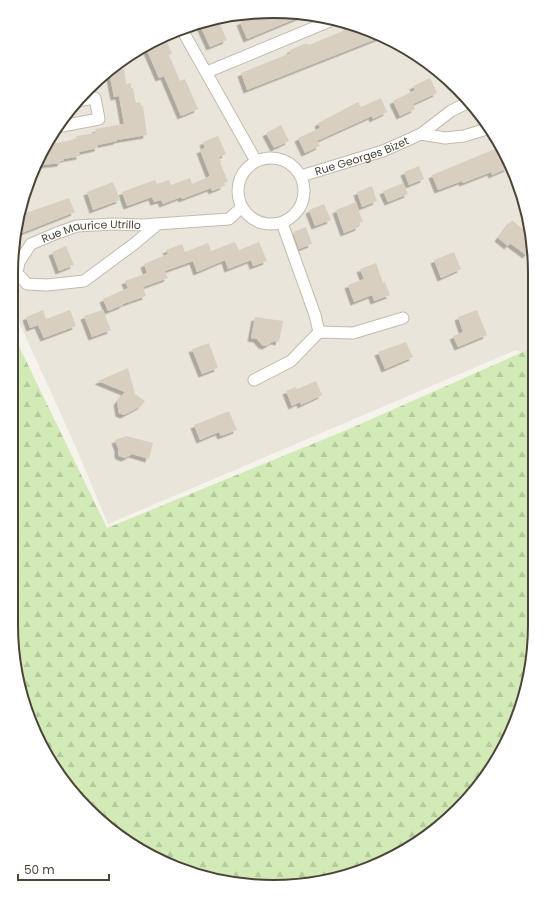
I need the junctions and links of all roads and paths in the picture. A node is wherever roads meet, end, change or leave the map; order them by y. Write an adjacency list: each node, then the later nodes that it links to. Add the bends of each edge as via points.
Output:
1 (324, 23): 3 (street)
2 (185, 34): 3 (street)
3 (207, 72): 9 (street)
4 (87, 99): 6 (street, via 95,98 99,119)
5 (464, 104): 8 (street, Rue Georges Bizet, via 451,111)
6 (65, 125)
7 (484, 130): 8 (street, Rue Georges Bizet, via 445,138)
8 (421, 134): 10 (street, Rue Georges Bizet, via 383,151)
9 (256, 161): 10 (street, via 267,157 284,159 294,165); 11 (street, via 244,171 238,185)
10 (301, 176): 12 (street, via 305,196 301,207 293,217)
11 (242, 207): 12 (street, via 249,216 262,223); 13 (street, Rue Maurice Utrillo, via 229,219)
12 (282, 222): 17 (street)
13 (158, 224): 14 (street, Rue Maurice Utrillo, via 77,226 30,244); 15 (street, Rue Maurice Utrillo, via 84,281 47,285 27,284)
14 (18, 265)
15 (18, 274)
16 (403, 318): 17 (street, via 353,333)
17 (319, 332): 18 (street, via 291,361)
18 (254, 380)

